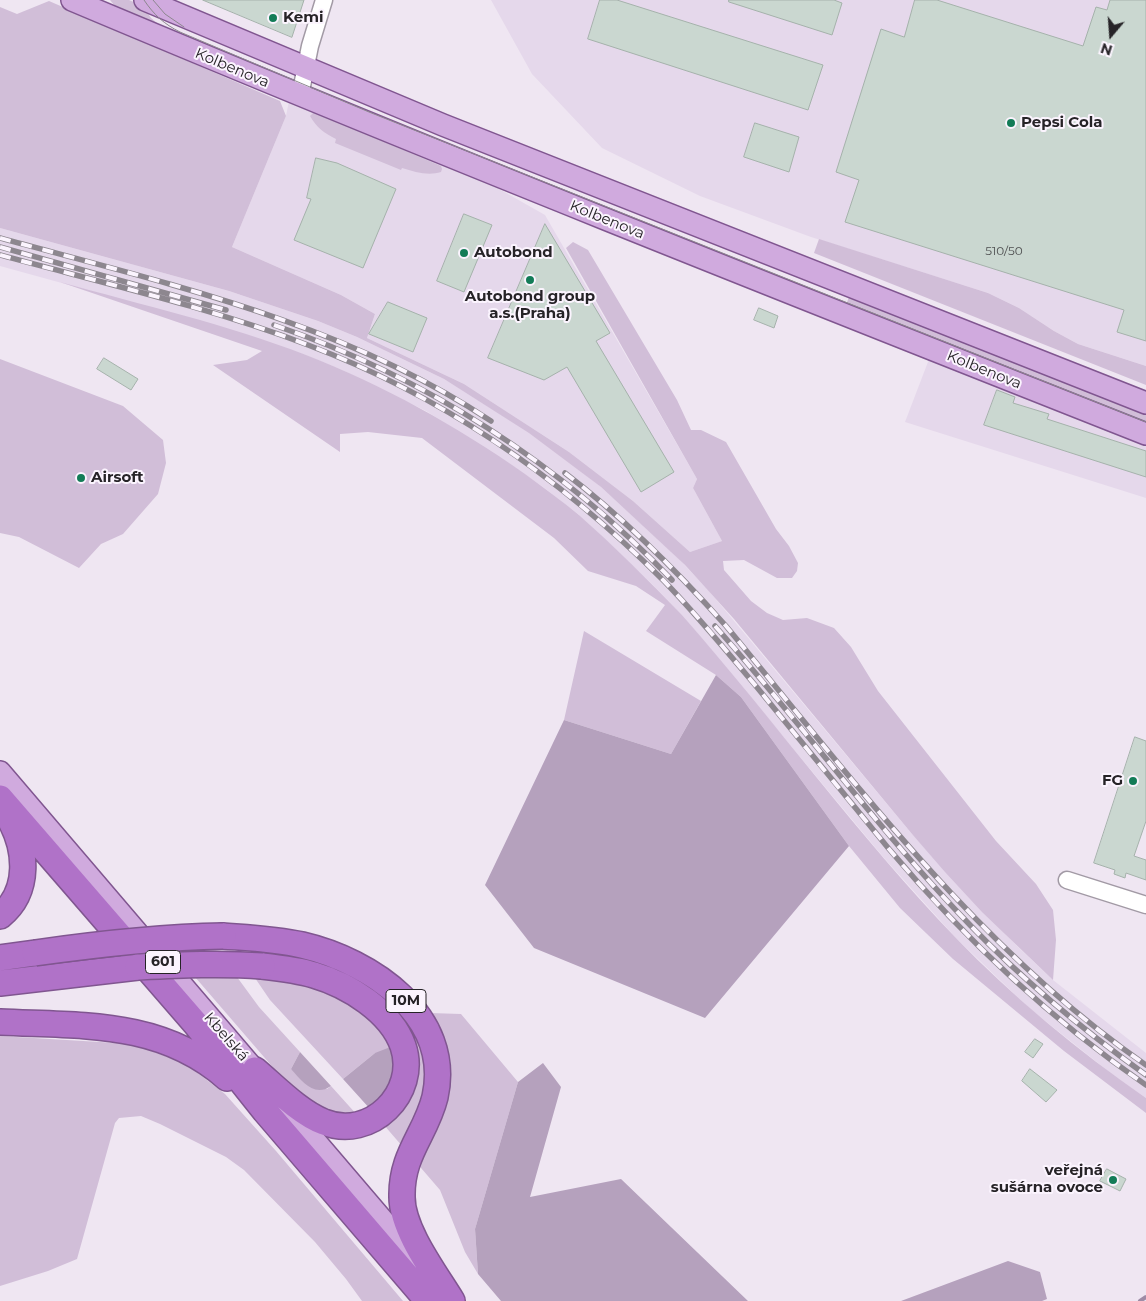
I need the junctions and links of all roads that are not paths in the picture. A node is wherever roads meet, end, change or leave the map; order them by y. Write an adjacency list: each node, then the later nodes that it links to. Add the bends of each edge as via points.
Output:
1 (72, 0): 5 (main road, Kolbenova)
2 (146, 0): 4 (main road, Kolbenova)
3 (324, 0): 4 (street)
4 (306, 67): 5 (street); 6 (main road, Kolbenova)
5 (300, 96): 7 (main road, Kolbenova)
6 (1146, 403)
7 (1146, 434)
8 (0, 772): 17 (main road, Kbelská / 601)
9 (0, 798): 18 (highway, Kbelská / 601, via 195,1023)
10 (0, 804): 13 (highway, via 15,830 23,864 19,890)
11 (1067, 880): 12 (street)
12 (1146, 905)
13 (0, 916)
14 (0, 958): 20 (highway, 10M, bridge, via 105,943 177,936 223,936 303,945 325,952 375,975 398,992 420,1018 430,1040 437,1070 433,1103 404,1171 402,1207 408,1225)
15 (0, 983): 17 (highway, 10M, bridge, via 102,970 191,964 296,970 336,983 362,998 386,1019 400,1037 406,1057 405,1076 394,1101 375,1118 352,1126 333,1125 312,1116)
16 (0, 1022): 18 (highway, via 119,1029 161,1038 208,1062)
17 (255, 1070): 20 (main road, Kbelská / 601)
18 (265, 1111): 19 (highway, Kbelská / 601)
19 (428, 1301)
20 (452, 1301)

